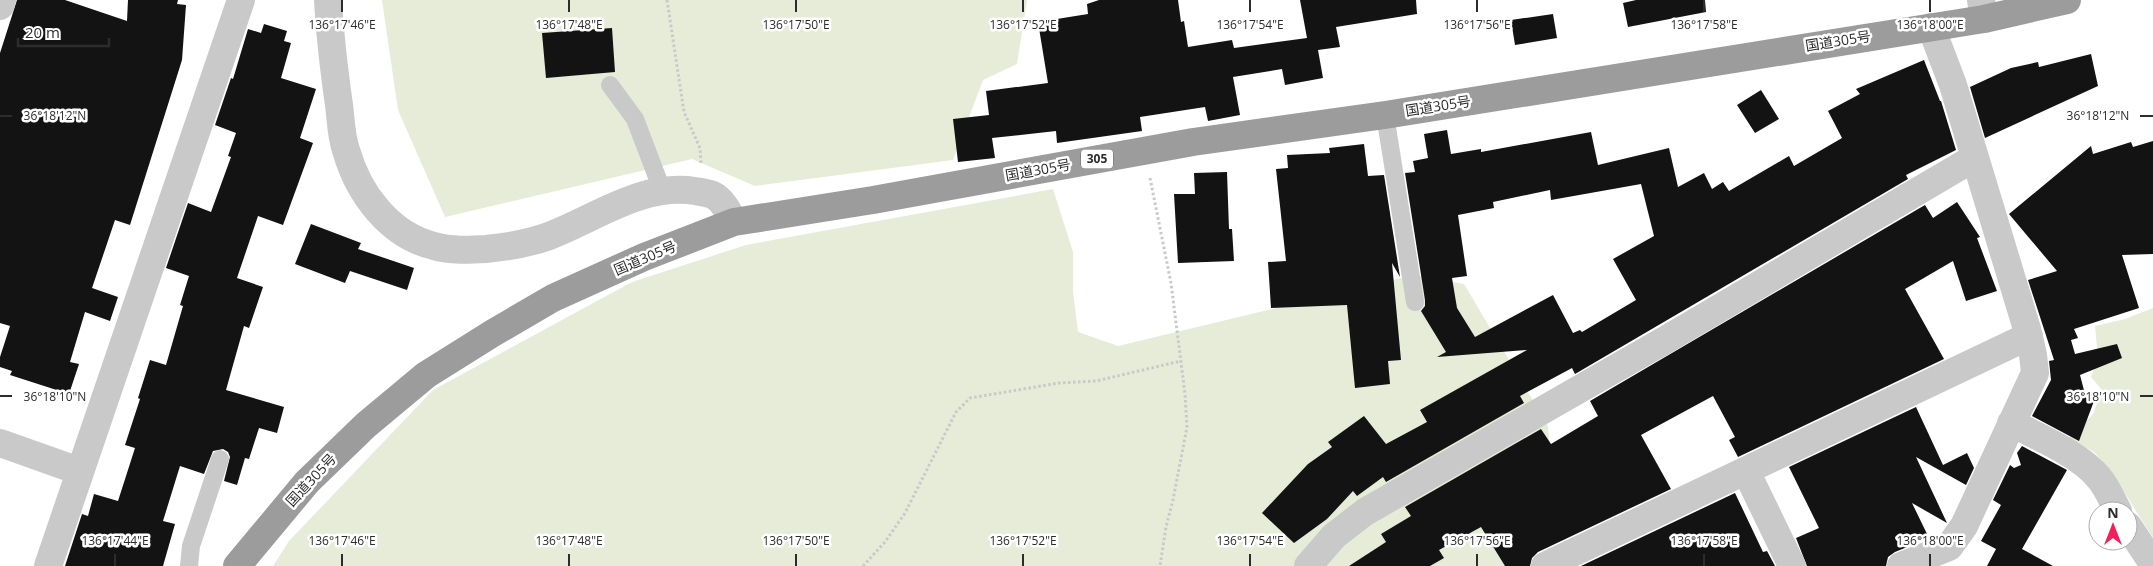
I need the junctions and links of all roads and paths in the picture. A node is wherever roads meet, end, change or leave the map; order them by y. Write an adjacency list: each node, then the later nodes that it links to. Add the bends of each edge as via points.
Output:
1 (2, 0): 6 (street)
2 (240, 0): 22 (street)
3 (328, 0): 13 (street, via 331,50 345,150 358,181 376,208 388,222 409,236 434,246 465,250 504,247 549,236 637,197)
4 (667, 0): 14 (path, via 684,112 700,148)
5 (2067, 0): 7 (highway, 国道305号 / 305)
6 (0, 6)
7 (1982, 9): 8 (highway, 国道305号 / 305)
8 (1931, 27): 10 (highway, 国道305号 / 305); 12 (street)
9 (610, 85): 13 (lane, via 635,119)
10 (1385, 115): 11 (highway, 国道305号 / 305); 16 (lane)
11 (1144, 151): 15 (highway, 国道305号 / 305); 18 (path, via 1165,248)
12 (1974, 158): 17 (street); 33 (street, via 1365,512 1334,536)
13 (662, 190): 14 (street)
14 (700, 192): 15 (street, via 714,195)
15 (734, 222): 30 (highway, 国道305号 / 305, via 553,298 426,375 366,424 306,482)
16 (1415, 302)
17 (2029, 336): 19 (street, via 2035,373); 23 (street)
18 (1181, 361): 31 (path, via 1096,381 1050,384 970,398 956,412 905,513); 32 (path, via 1187,427)
19 (2011, 422): 24 (street, via 2066,452 2091,470); 26 (street, via 1964,526)
20 (0, 443): 22 (street)
21 (220, 459): 29 (lane, via 191,546)
22 (79, 471): 28 (street)
23 (1746, 472): 34 (street); 35 (street)
24 (2112, 501)
25 (2138, 541): 27 (street)
26 (1955, 556): 36 (street)
27 (2153, 564)
28 (48, 566)
29 (190, 566)
30 (237, 566)
31 (863, 566)
32 (1160, 566)
33 (1308, 566)
34 (1545, 566)
35 (1792, 566)
36 (1901, 566)

